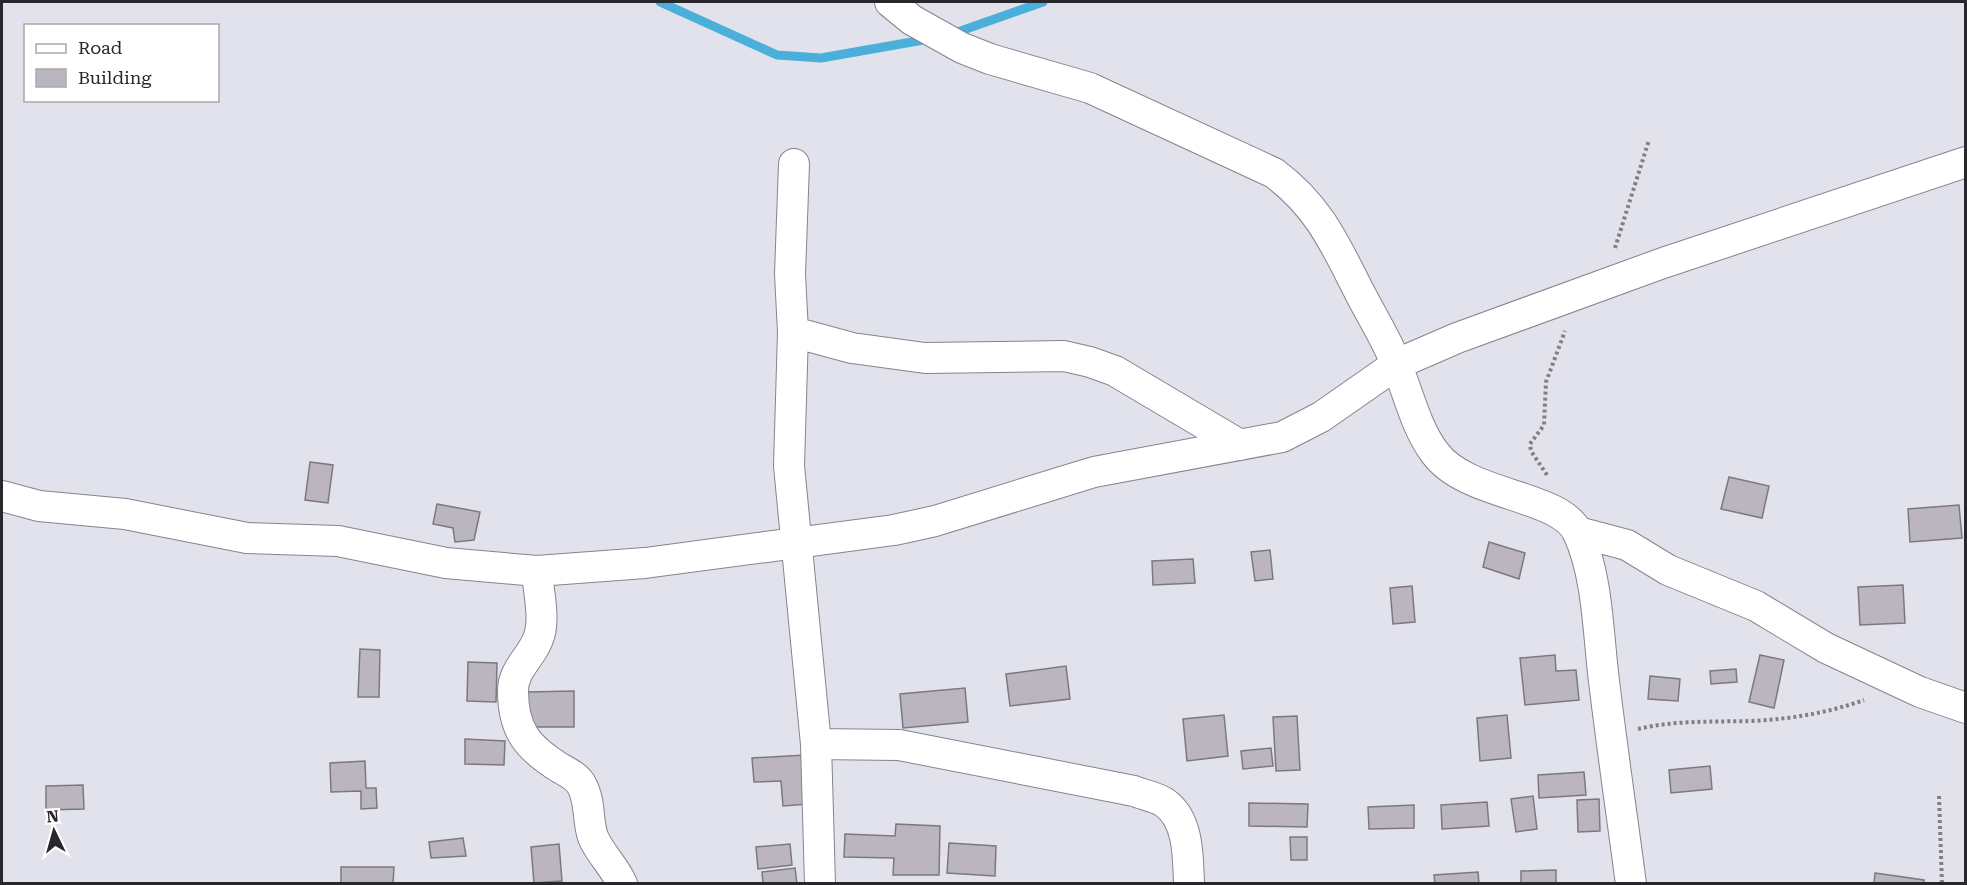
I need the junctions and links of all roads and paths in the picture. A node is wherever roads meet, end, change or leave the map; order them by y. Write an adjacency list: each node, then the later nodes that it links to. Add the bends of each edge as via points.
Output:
1 (890, 2): 7 (street, via 912,20 963,48 1090,88 1274,173 1313,208 1336,243)
2 (1649, 140): 5 (path, via 1616,244)
3 (1965, 162): 5 (street)
4 (794, 164): 6 (street, via 790,274)
5 (1592, 288): 7 (street); 10 (path, via 1572,312 1546,382 1544,425 1529,447)
6 (794, 332): 8 (street, via 852,348 925,358 1064,356 1090,362 1115,371); 11 (street, via 789,455)
7 (1396, 364): 8 (street, via 1300,429 1282,437); 10 (street, via 1423,434 1451,470 1505,495 1557,512)
8 (1240, 445): 11 (street, via 1094,472 904,528)
9 (2, 496): 12 (street, via 39,506 125,514 226,535 330,540 446,563)
10 (1574, 526): 13 (street, via 1627,545 1668,570 1756,606 1826,648); 15 (street, via 1594,590)
11 (796, 543): 12 (street); 16 (street)
12 (537, 571): 18 (street, via 541,629 514,679 516,719 534,752 582,786 594,838)
13 (1905, 685): 14 (street); 15 (path, via 1819,714 1752,721 1672,722)
14 (1965, 708)
15 (1611, 735): 21 (street)
16 (816, 744): 19 (street); 20 (street, via 899,745 1134,791 1173,810 1183,828)
17 (1939, 796): 22 (path)
18 (622, 884)
19 (820, 884)
20 (1190, 884)
21 (1631, 884)
22 (1942, 884)

